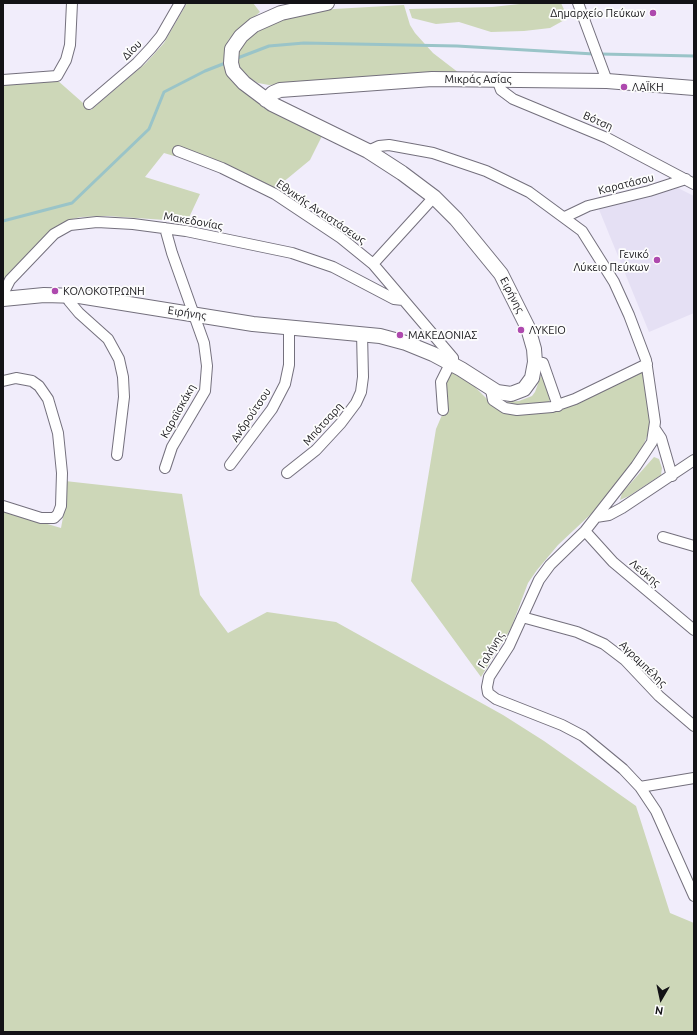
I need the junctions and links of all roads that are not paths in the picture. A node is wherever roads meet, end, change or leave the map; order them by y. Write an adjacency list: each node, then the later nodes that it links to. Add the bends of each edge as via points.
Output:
1 (72, 3): 6 (street, via 70,45 64,65 57,76)
2 (180, 3): 10 (street, Δίου, via 151,48)
3 (327, 3): 9 (street, Ειρήνης, via 281,13 259,22 241,36 231,58 235,74)
4 (578, 3): 7 (street)
5 (497, 79): 7 (street, Μικράς Ασίας); 9 (street, Μικράς Ασίας, via 419,80 283,90 273,93); 13 (street, Βότση, via 501,90 513,99 607,138)
6 (3, 80)
7 (607, 81): 8 (street, Μικράς Ασίας)
8 (694, 88)
9 (266, 100): 12 (street, Ειρήνης, via 287,113)
10 (89, 104)
11 (178, 151): 17 (street, Εθνικής Αντιστάσεως, via 222,168 275,194 341,238)
12 (368, 152): 14 (street, Ειρήνης); 15 (street, Γαλήνης, via 379,146 392,145 455,159 509,181)
13 (691, 180): 15 (street, Καρατάσου, via 588,206)
14 (434, 197): 17 (street); 24 (street, Ειρήνης, via 456,219 501,274 526,323)
15 (565, 217): 26 (street, Γαλήνης, via 582,231 607,269 629,315)
16 (166, 228): 19 (street, Μακεδονίας, via 97,222 62,228 51,236 10,280 4,290); 20 (street, Μακεδονίας, via 306,257 333,266 394,299); 21 (street, Καραϊσκάκη)
17 (373, 264): 20 (street, Εθνικής Αντιστάσεως)
18 (67, 295): 19 (street, Ειρήνης); 21 (street, Ειρήνης); 32 (street, via 79,313 108,339 119,359 124,397)
19 (3, 299)
20 (403, 300): 25 (street, Εθνικής Αντιστάσεως, via 450,353 454,359)
21 (194, 315): 22 (street, Ειρήνης); 35 (street, Καραϊσκάκη, via 206,353 206,385 170,450)
22 (289, 327): 23 (street, Ειρήνης); 34 (street, Ανδρούτσου, via 289,365 285,384 272,409)
23 (362, 333): 25 (street, Ειρήνης, via 406,343); 36 (street, Μπότσαρη, via 364,377 356,403 321,446)
24 (535, 362): 28 (street, Ειρήνης, via 532,378 521,391 505,394); 29 (street, via 542,363)
25 (451, 363): 28 (street, Ειρήνης); 30 (street, via 442,382)
26 (647, 364): 29 (street); 31 (street, Γαλήνης)
27 (3, 381): 38 (street, via 16,378 34,382 44,392 52,408 62,473 60,506 54,518 41,518)
28 (491, 390): 29 (street, via 493,400 505,408 526,410)
29 (558, 406)
30 (443, 410)
31 (655, 429): 37 (street, via 661,438); 39 (street, Γαλήνης, via 652,442 643,456)
32 (117, 455)
33 (694, 460): 37 (street)
34 (230, 465)
35 (165, 468)
36 (287, 473)
37 (672, 476): 39 (street, via 616,511)
38 (3, 506)
39 (596, 517): 40 (street, Γαλήνης)
40 (585, 532): 43 (street, Γαλήνης, via 542,575); 44 (street, Λεύκης, via 613,562)
41 (663, 537): 42 (street)
42 (694, 546)
43 (522, 617): 45 (street, Αγραμπέλης, via 585,634 604,644 625,660 664,701); 47 (street, Γαλήνης, via 509,646 488,678 488,693 562,724 583,736 613,759)
44 (694, 630)
45 (694, 726)
46 (694, 778): 47 (street)
47 (640, 787): 48 (street, Γαλήνης, via 660,819)
48 (694, 896)

